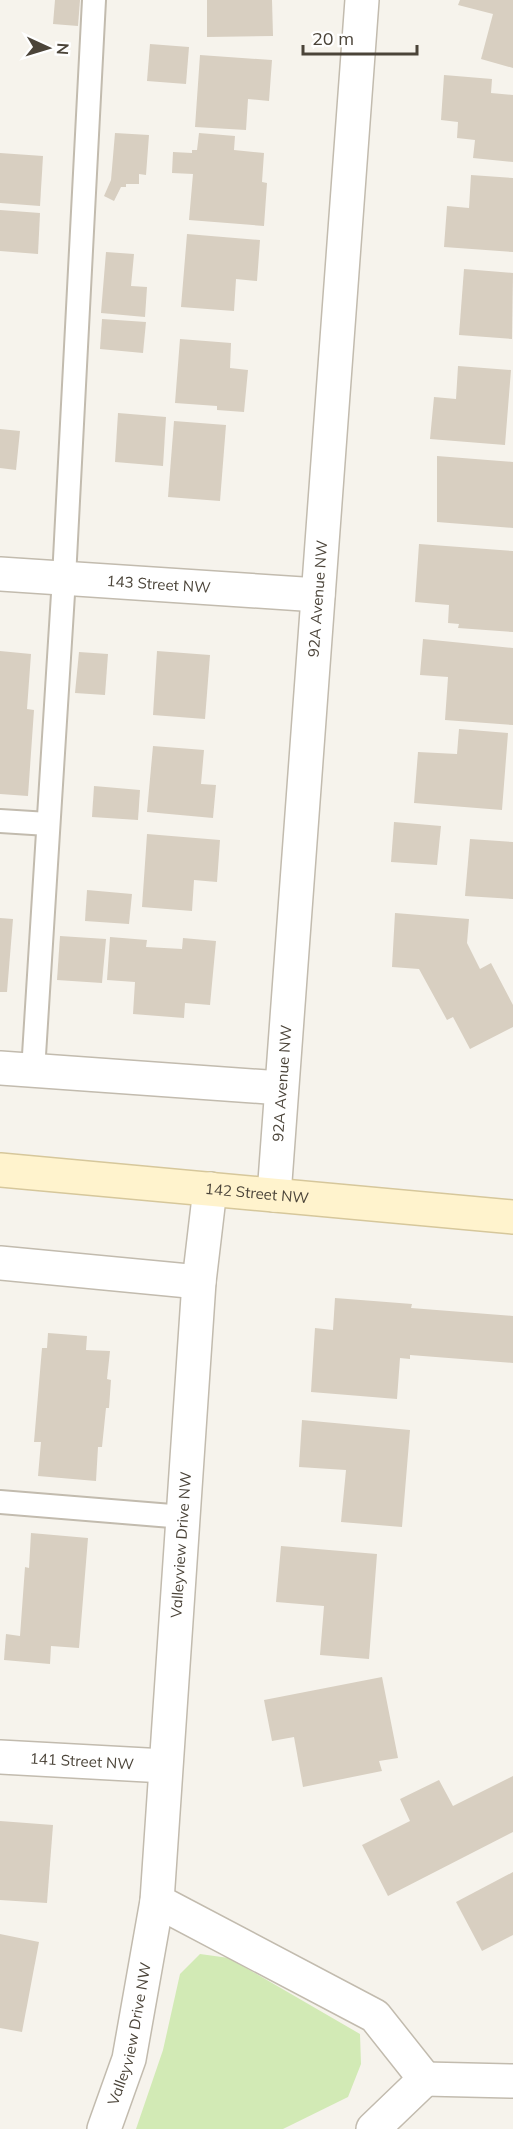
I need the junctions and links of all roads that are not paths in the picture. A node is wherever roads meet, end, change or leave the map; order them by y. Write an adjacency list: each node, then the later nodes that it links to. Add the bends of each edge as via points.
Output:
1 (94, 0): 4 (lane)
2 (362, 0): 5 (street, 92A Avenue NW)
3 (0, 574): 4 (street, 143 Street NW)
4 (64, 578): 5 (street, 143 Street NW); 7 (lane)
5 (318, 595): 10 (street, 92A Avenue NW)
6 (0, 821): 7 (lane)
7 (48, 824): 9 (lane)
8 (0, 1068): 9 (street)
9 (33, 1071): 10 (street)
10 (281, 1088): 13 (street, 92A Avenue NW)
11 (0, 1170): 12 (main road, 142 Street NW)
12 (210, 1189): 13 (main road, 142 Street NW); 16 (street, Valleyview Drive NW)
13 (274, 1195): 14 (main road, 142 Street NW)
14 (513, 1217)
15 (0, 1263): 16 (street)
16 (199, 1282): 18 (street, Valleyview Drive NW)
17 (0, 1502): 18 (lane)
18 (184, 1517): 20 (street, Valleyview Drive NW)
19 (0, 1757): 20 (street, 141 Street NW)
20 (165, 1766): 21 (street, Valleyview Drive NW)
21 (157, 1901): 22 (street, via 375,2016); 24 (street, Valleyview Drive NW, via 129,2059)
22 (425, 2079): 23 (street); 25 (street)
23 (513, 2081)
24 (104, 2129)
25 (373, 2129)

